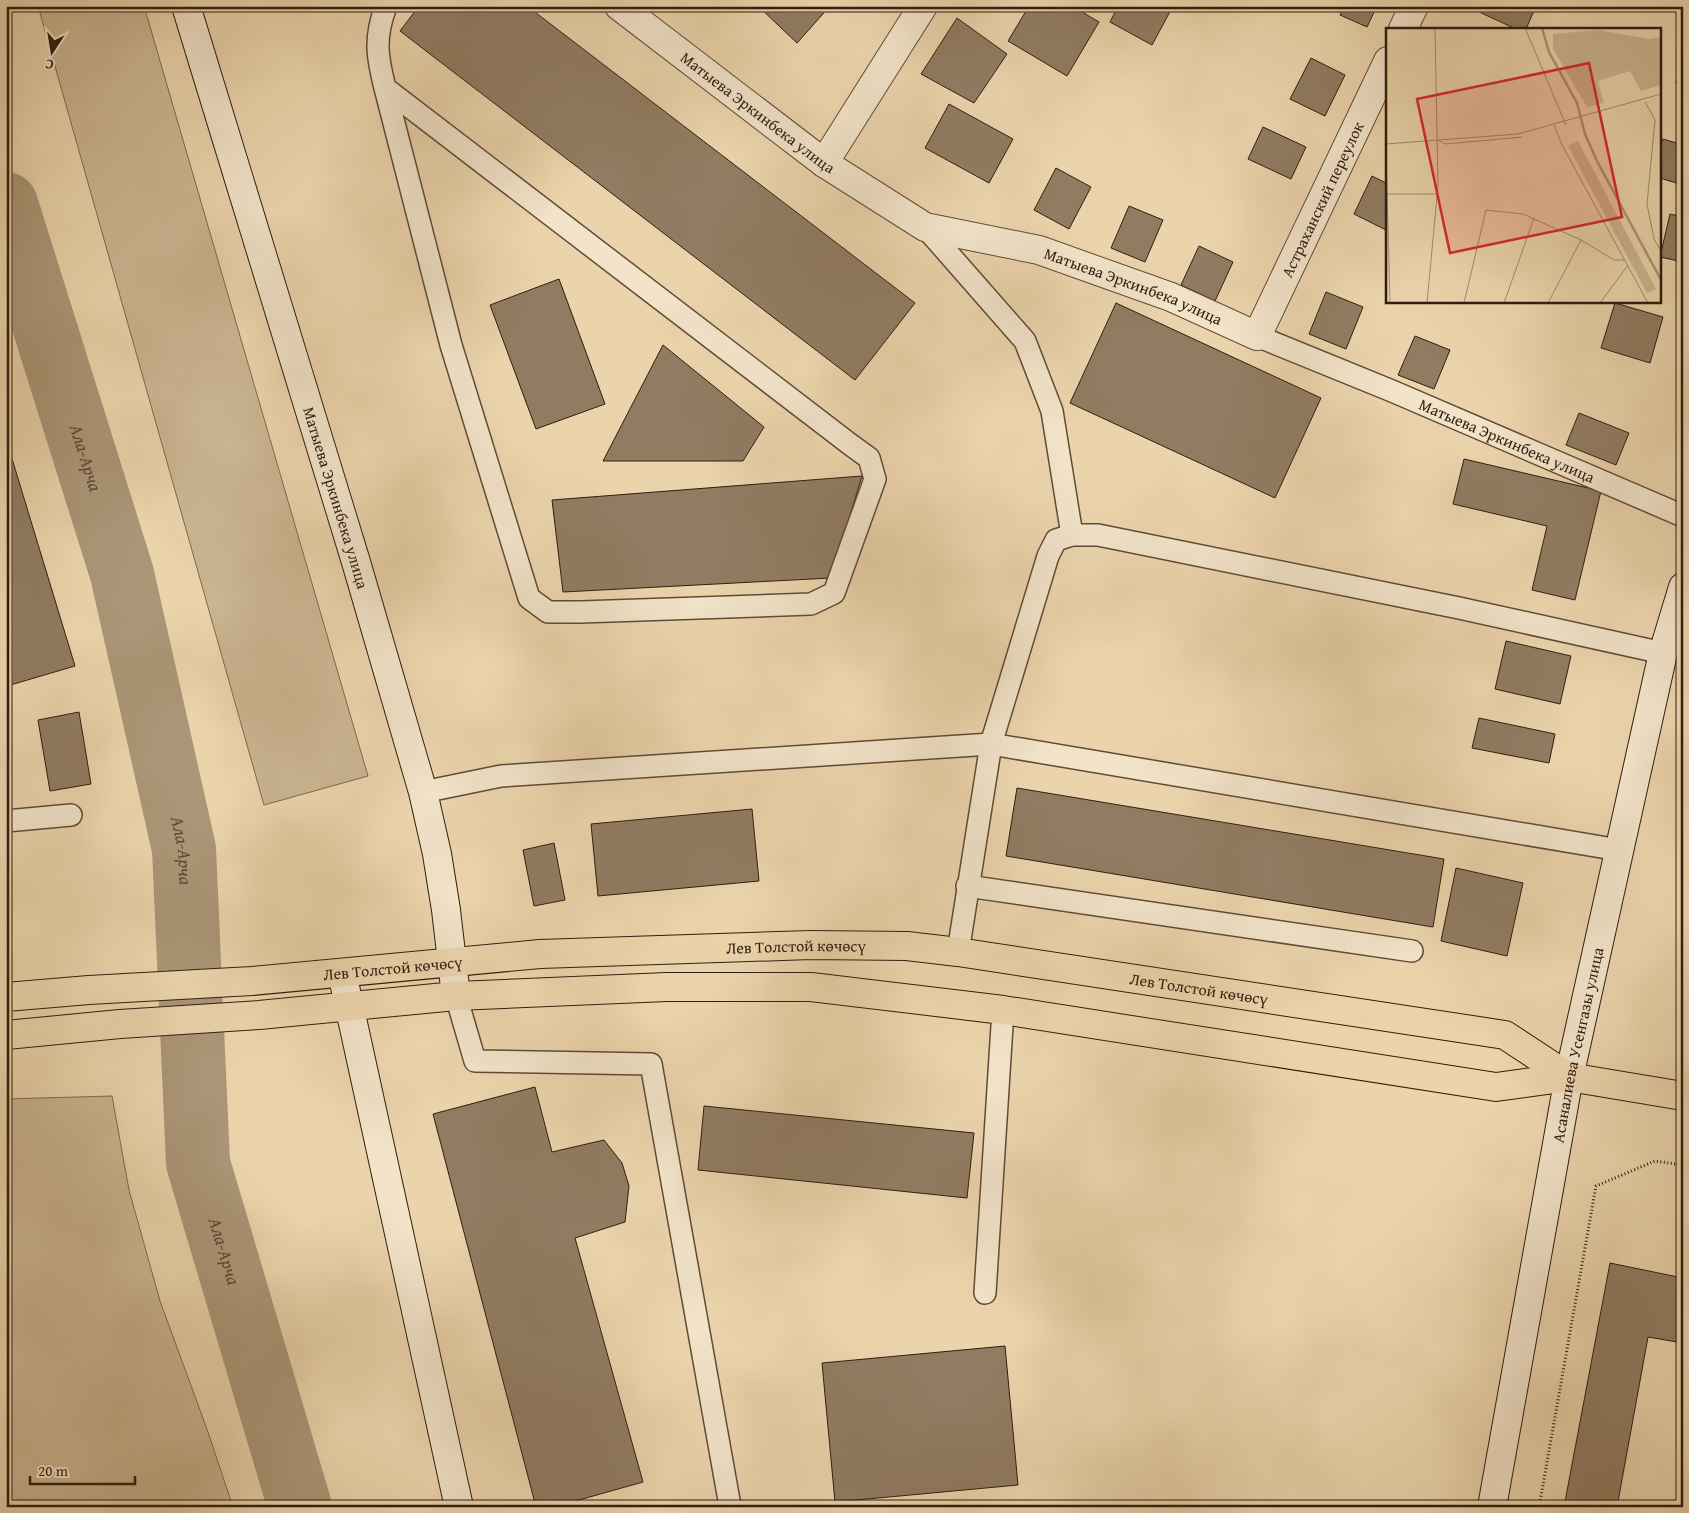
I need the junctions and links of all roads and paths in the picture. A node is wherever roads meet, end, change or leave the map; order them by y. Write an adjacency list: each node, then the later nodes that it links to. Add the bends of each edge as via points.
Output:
1 (186, 6): 17 (main road, Матыева Эркинбека улица)
2 (386, 6): 8 (lane, via 380,23 377,55)
3 (619, 6): 9 (main road, Матыева Эркинбека улица)
4 (922, 6): 9 (main road)
5 (1414, 6): 6 (main road)
6 (1403, 28)
7 (1386, 65): 11 (main road, Астраханский переулок)
8 (385, 88): 8 (lane, via 451,345 529,598 548,612 581,612 812,604 834,593 876,479 870,458)
9 (824, 164): 10 (main road, Матыева Эркинбека улица)
10 (926, 228): 11 (main road, Матыева Эркинбека улица, via 1039,250 1171,297); 13 (lane, via 1025,341 1052,411)
11 (1257, 336): 12 (lane, Матыева Эркинбека улица)
12 (1683, 516)
13 (1072, 535): 15 (lane, via 1098,535); 16 (lane, via 1056,540 1048,556)
14 (1683, 587): 15 (main road, Асаналиева Усенгазы улица)
15 (1663, 653): 20 (main road, Асаналиева Усенгазы улица)
16 (991, 744): 17 (lane, via 501,776); 20 (lane); 21 (lane)
17 (423, 792): 24 (main road, Матыева Эркинбека улица, via 437,854)
18 (71, 815): 19 (lane)
19 (6, 821)
20 (1618, 850): 31 (main road, Асаналиева Усенгазы улица)
21 (967, 886): 22 (lane); 23 (lane)
22 (1412, 951)
23 (958, 952): 24 (main road, Лев Толстой көчөсү, via 907,946 811,945 540,954); 31 (main road, Лев Толстой көчөсү, via 1505,1035)
24 (452, 962): 25 (main road, Лев Толстой көчөсү); 26 (main road, Матыева Эркинбека улица)
25 (342, 973): 27 (main road, Лев Толстой көчөсү); 28 (main road)
26 (456, 996): 28 (main road, Лев Толстой көчөсү); 29 (main road, Лев Толстой көчөсү, via 667,987 811,987); 36 (lane, via 476,1061 651,1064)
27 (6, 997)
28 (349, 1006): 30 (main road, Лев Толстой көчөсү); 35 (main road)
29 (1003, 1010): 31 (main road, Лев Толстой көчөсү, via 1496,1087); 34 (lane)
30 (6, 1035)
31 (1570, 1077): 32 (main road, Лев Толстой көчөсү); 37 (main road, Асаналиева Усенгазы улица)
32 (1683, 1096)
33 (1683, 1165): 38 (path, via 1655,1161 1596,1186)
34 (985, 1293)
35 (459, 1507)
36 (730, 1507)
37 (1492, 1507)
38 (1540, 1507)

